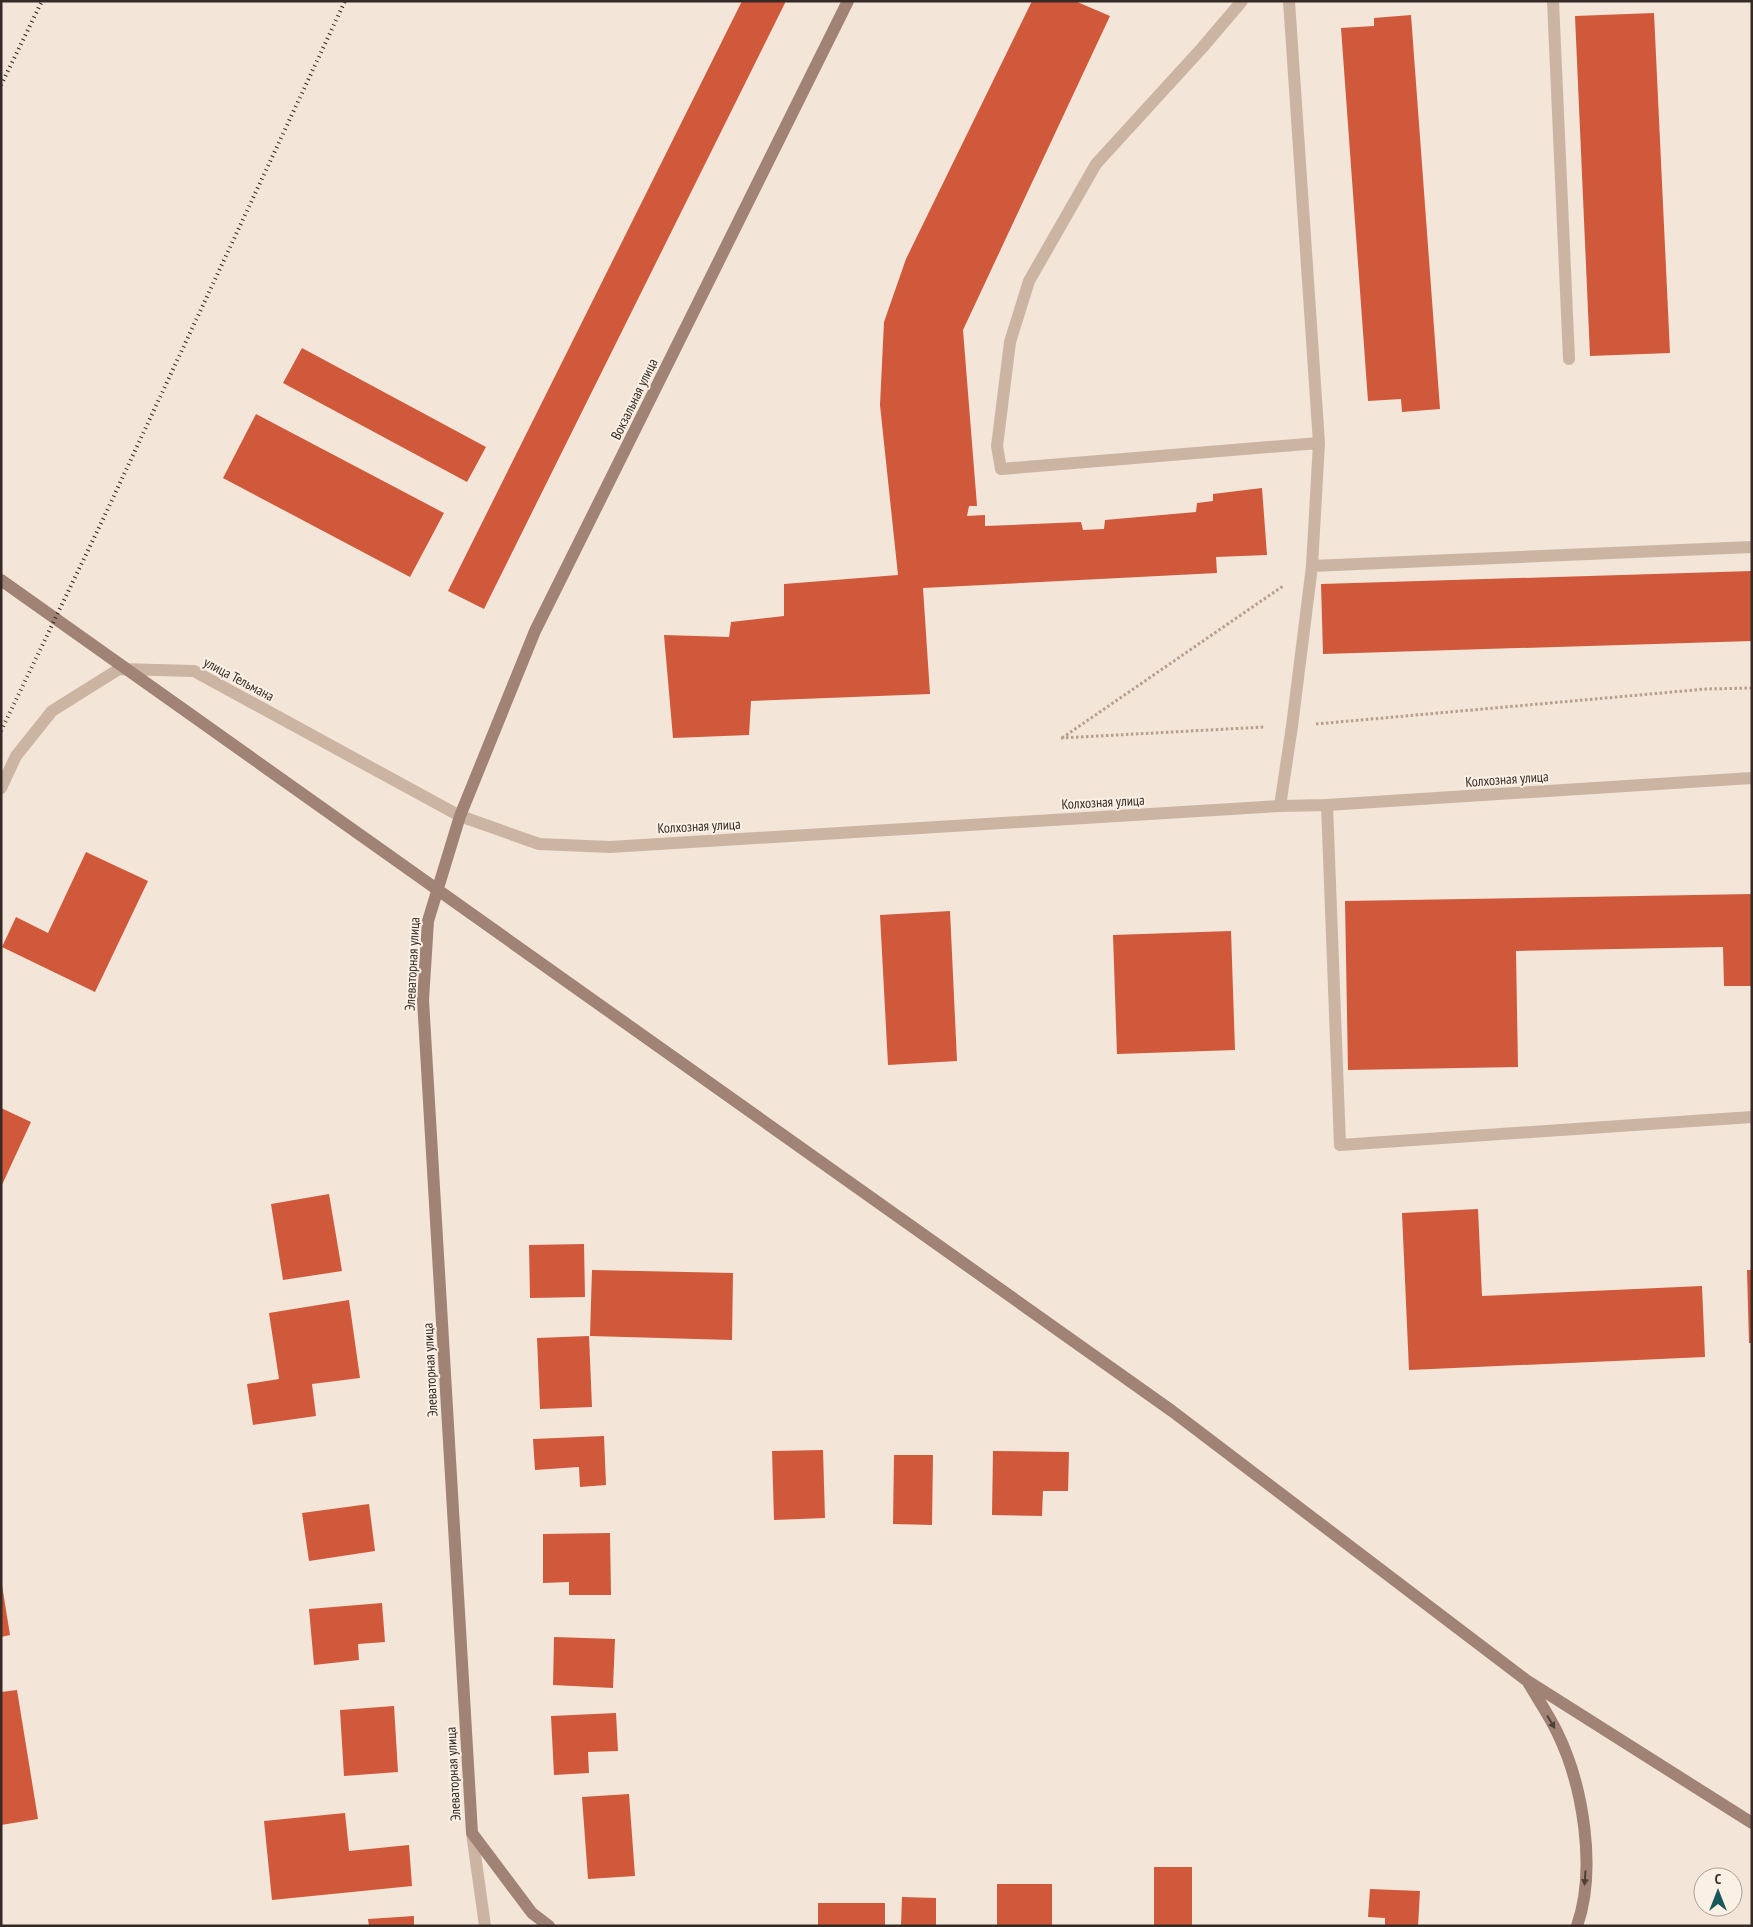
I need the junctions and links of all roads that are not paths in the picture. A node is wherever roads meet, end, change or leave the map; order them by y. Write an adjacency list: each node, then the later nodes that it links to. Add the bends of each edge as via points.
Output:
1 (848, 1): 14 (street, Вокзальная улица, via 535,631)
2 (1242, 1): 6 (street, via 1096,164 1029,281 1010,342 997,446 1000,469)
3 (1289, 1): 6 (street)
4 (1554, 1): 5 (street)
5 (1570, 359)
6 (1319, 443): 8 (street)
7 (1752, 547): 8 (street)
8 (1312, 566): 13 (street)
9 (1, 580): 16 (street, via 1172,1411)
10 (1752, 778): 12 (street, Колхозная улица)
11 (1, 788): 14 (street, улица Тельмана, via 16,756 52,711 119,669 194,671)
12 (1327, 805): 13 (street, Колхозная улица); 15 (street, via 1340,1145)
13 (1280, 806): 14 (street, Колхозная улица, via 610,847 539,844)
14 (460, 816): 18 (street, Элеваторная улица, via 428,921 423,1000)
15 (1752, 1117)
16 (1526, 1680): 17 (street); 21 (street, one-way to 21, via 1557,1732 1577,1785 1587,1847 1583,1909)
17 (1752, 1823)
18 (472, 1833): 19 (street, Элеваторная улица); 20 (street, via 532,1913)
19 (485, 1926)
20 (549, 1926)
21 (1577, 1926)

